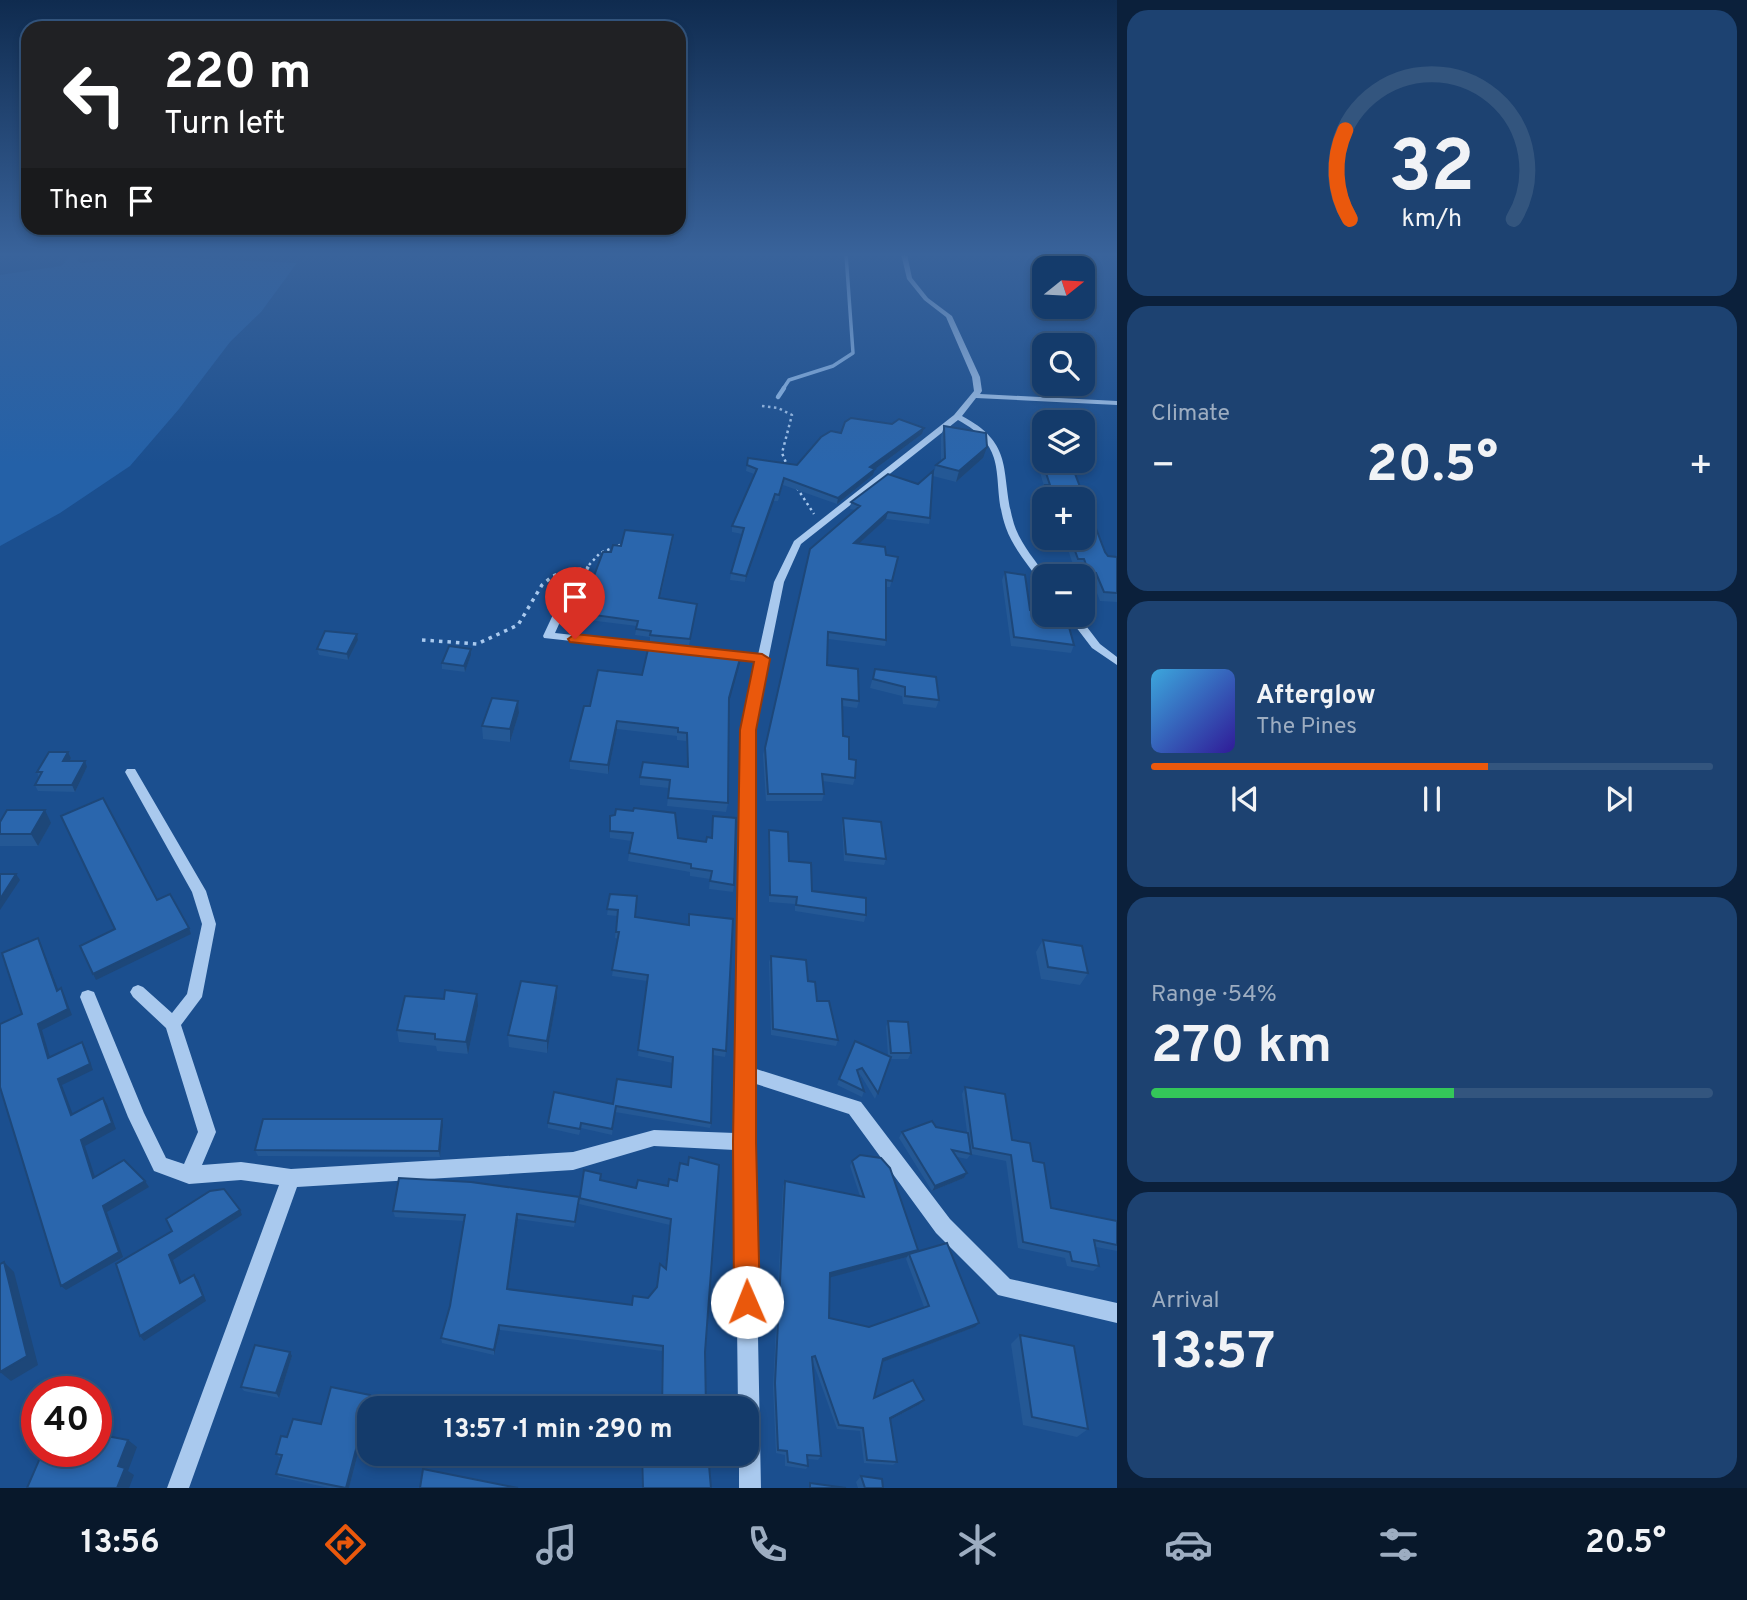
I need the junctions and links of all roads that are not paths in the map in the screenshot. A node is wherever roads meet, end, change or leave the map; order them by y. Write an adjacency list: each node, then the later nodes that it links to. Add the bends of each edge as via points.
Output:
1 (952, 323): 2 (street, via 976,377)
2 (977, 396): 3 (street); 4 (street)
3 (1117, 403)
4 (957, 417): 5 (street); 6 (street, via 979,426 995,443 1010,528)
5 (820, 525): 11 (street, via 797,543 779,582)
6 (1034, 564)
7 (563, 604): 9 (street, via 548,636)
8 (1081, 627): 12 (street)
9 (682, 650)
10 (709, 653): 11 (street)
11 (762, 659): 17 (street, via 748,730)
12 (1117, 662)
13 (131, 772): 16 (street, via 199,891 209,924 194,997)
14 (138, 992): 16 (street)
15 (88, 997): 19 (street, via 160,1165)
16 (173, 1024): 19 (street, via 207,1132)
17 (746, 1073): 18 (street); 21 (street, via 855,1108 943,1226 1005,1288)
18 (744, 1142): 20 (street, via 654,1138 573,1161); 23 (street)
19 (189, 1175): 20 (street, via 241,1171)
20 (291, 1178): 22 (street)
21 (1117, 1313)
22 (178, 1488)
23 (750, 1488)

